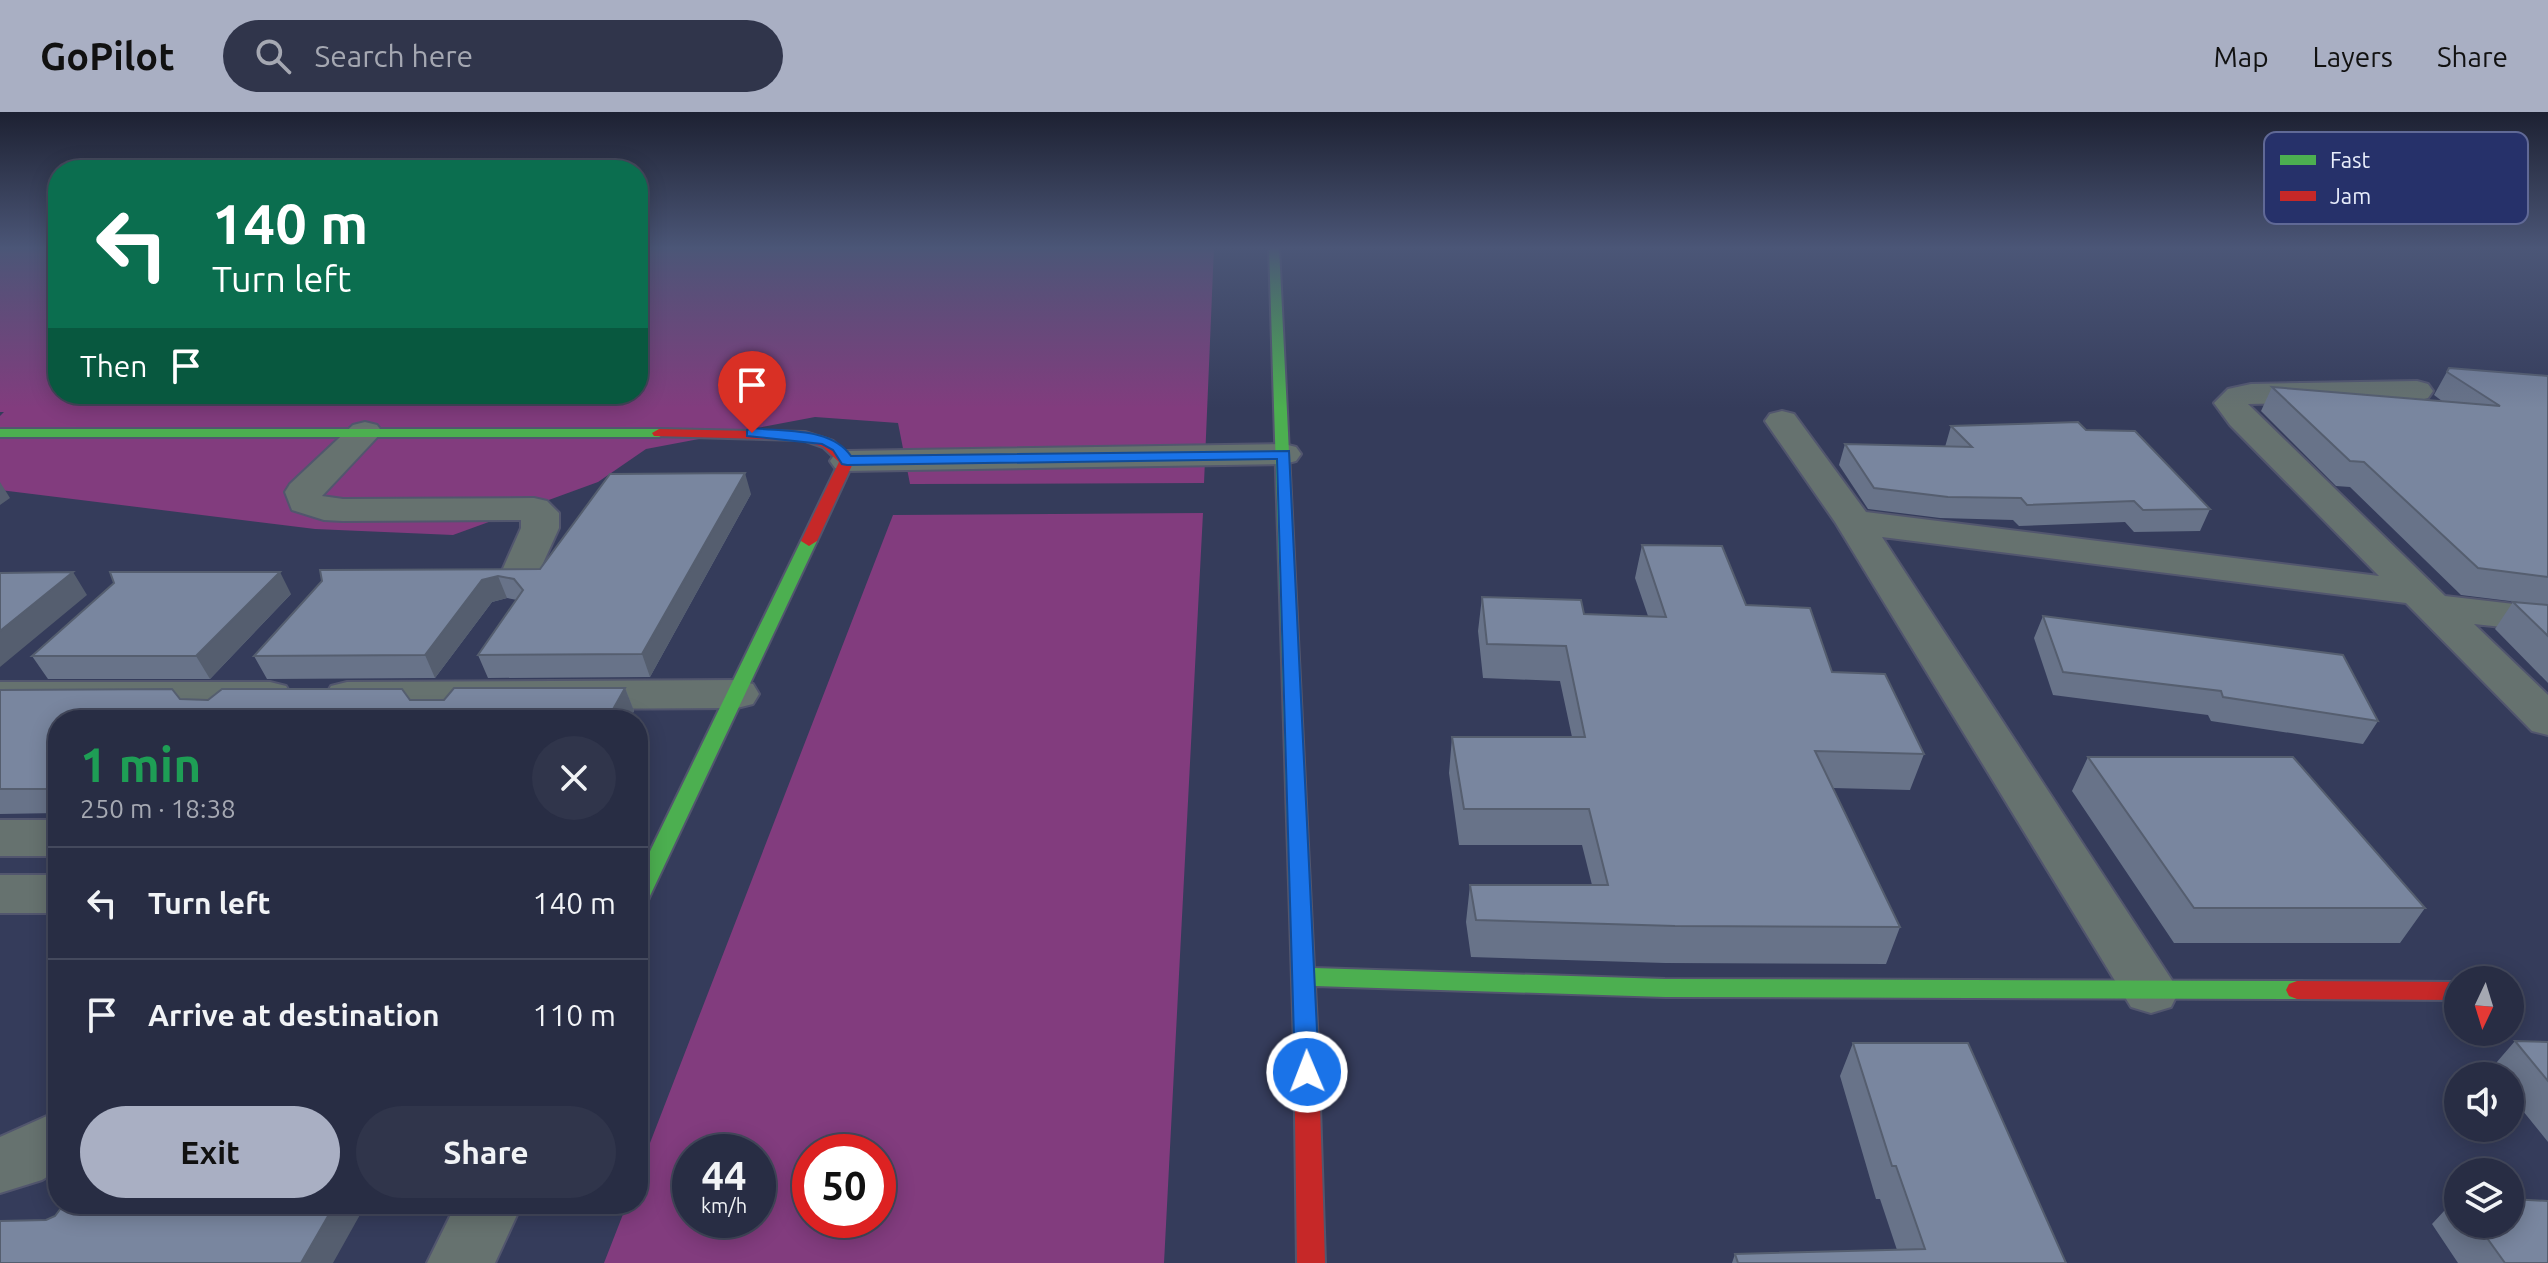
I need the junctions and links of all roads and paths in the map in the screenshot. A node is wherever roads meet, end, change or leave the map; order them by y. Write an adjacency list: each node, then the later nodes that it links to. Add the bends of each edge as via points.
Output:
1 (1277, 301): 6 (street)
2 (2417, 391): 10 (street, via 2251,394 2230,403)
3 (1782, 421): 8 (street)
4 (365, 432): 5 (street); 7 (street, via 793,435 838,447); 9 (street, via 314,479 303,492 305,502 343,510 534,509 540,513 540,528)
5 (0, 433)
6 (1284, 454): 7 (street); 25 (street)
7 (847, 461): 15 (street)
8 (1854, 522): 10 (street); 26 (street)
9 (521, 573)
10 (2427, 600): 11 (street); 19 (street)
11 (2548, 620)
12 (47, 654): 16 (street)
13 (261, 654): 17 (street)
14 (475, 660): 18 (street)
15 (737, 694): 18 (street); 22 (street)
16 (0, 695): 17 (street)
17 (211, 708): 18 (street)
18 (441, 708)
19 (2548, 721)
20 (0, 838): 21 (street)
21 (48, 838)
22 (648, 877)
23 (0, 894): 24 (street)
24 (48, 894)
25 (1305, 977): 26 (street, via 1665,988); 32 (street)
26 (2151, 991): 27 (street)
27 (2444, 991)
28 (48, 1144): 29 (street)
29 (0, 1165)
30 (485, 1214): 31 (street)
31 (461, 1263)
32 (1311, 1263)

